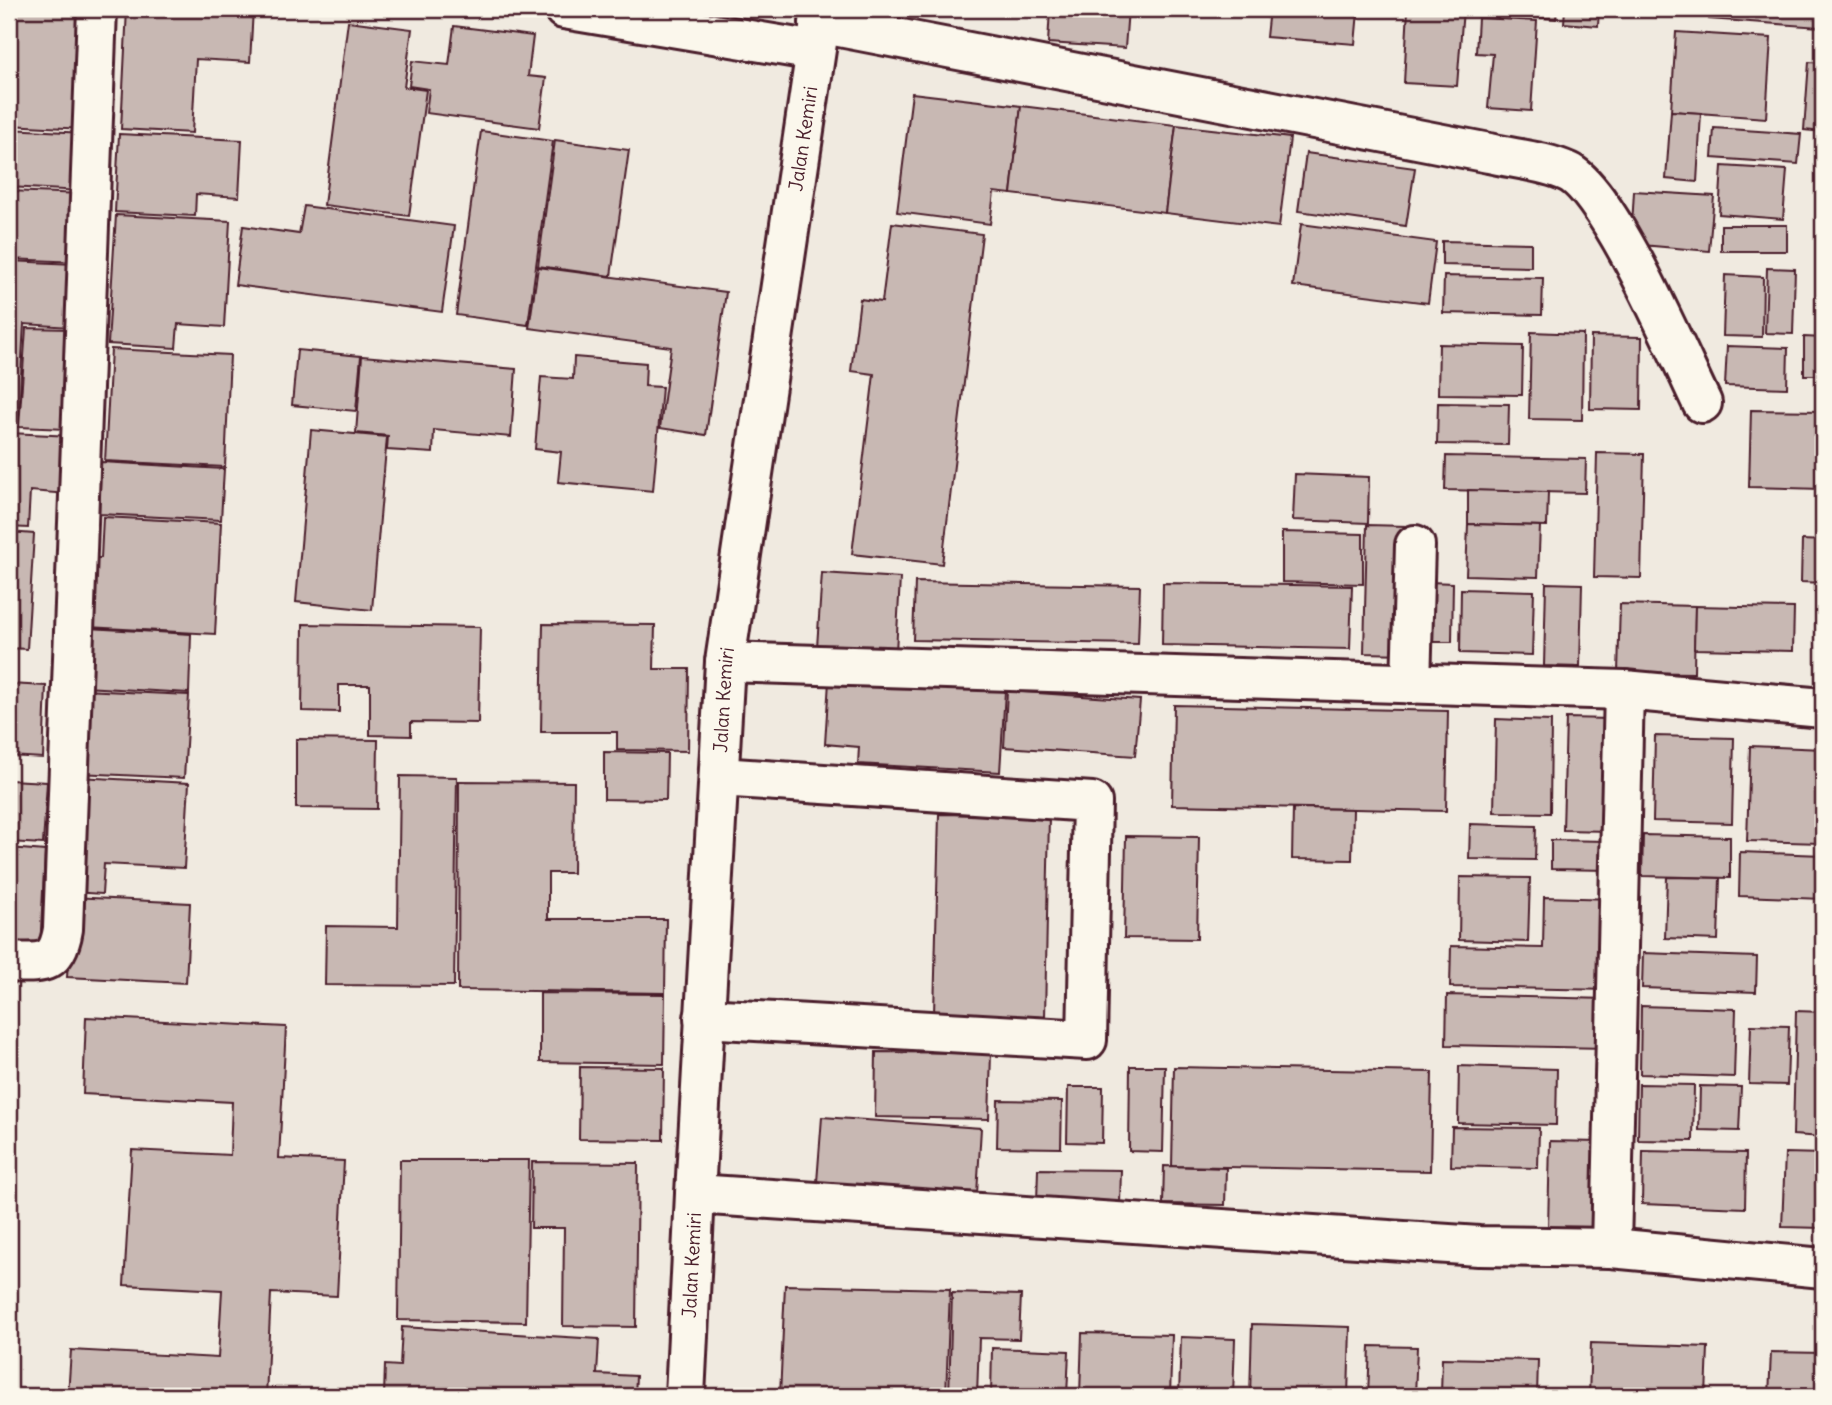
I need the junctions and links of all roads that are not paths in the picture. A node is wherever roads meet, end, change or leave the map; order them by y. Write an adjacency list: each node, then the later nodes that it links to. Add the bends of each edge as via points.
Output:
1 (97, 9): 11 (street, via 63,929 55,955 46,961)
2 (564, 9): 3 (street)
3 (819, 28): 4 (street, via 1569,172 1589,187 1611,219); 6 (street, Jalan Kemiri)
4 (1702, 403)
5 (1415, 545): 7 (street)
6 (725, 662): 7 (street); 10 (street, Jalan Kemiri)
7 (1411, 684): 8 (street)
8 (1625, 690): 9 (street); 14 (street)
9 (1823, 708)
10 (719, 777): 12 (street, Jalan Kemiri); 12 (street, via 1092,803 1087,1040)
11 (9, 962)
12 (704, 1018): 13 (street, Jalan Kemiri)
13 (695, 1194): 14 (street, via 1479,1246); 16 (street, Jalan Kemiri)
14 (1611, 1248): 15 (street)
15 (1823, 1268)
16 (685, 1396)

